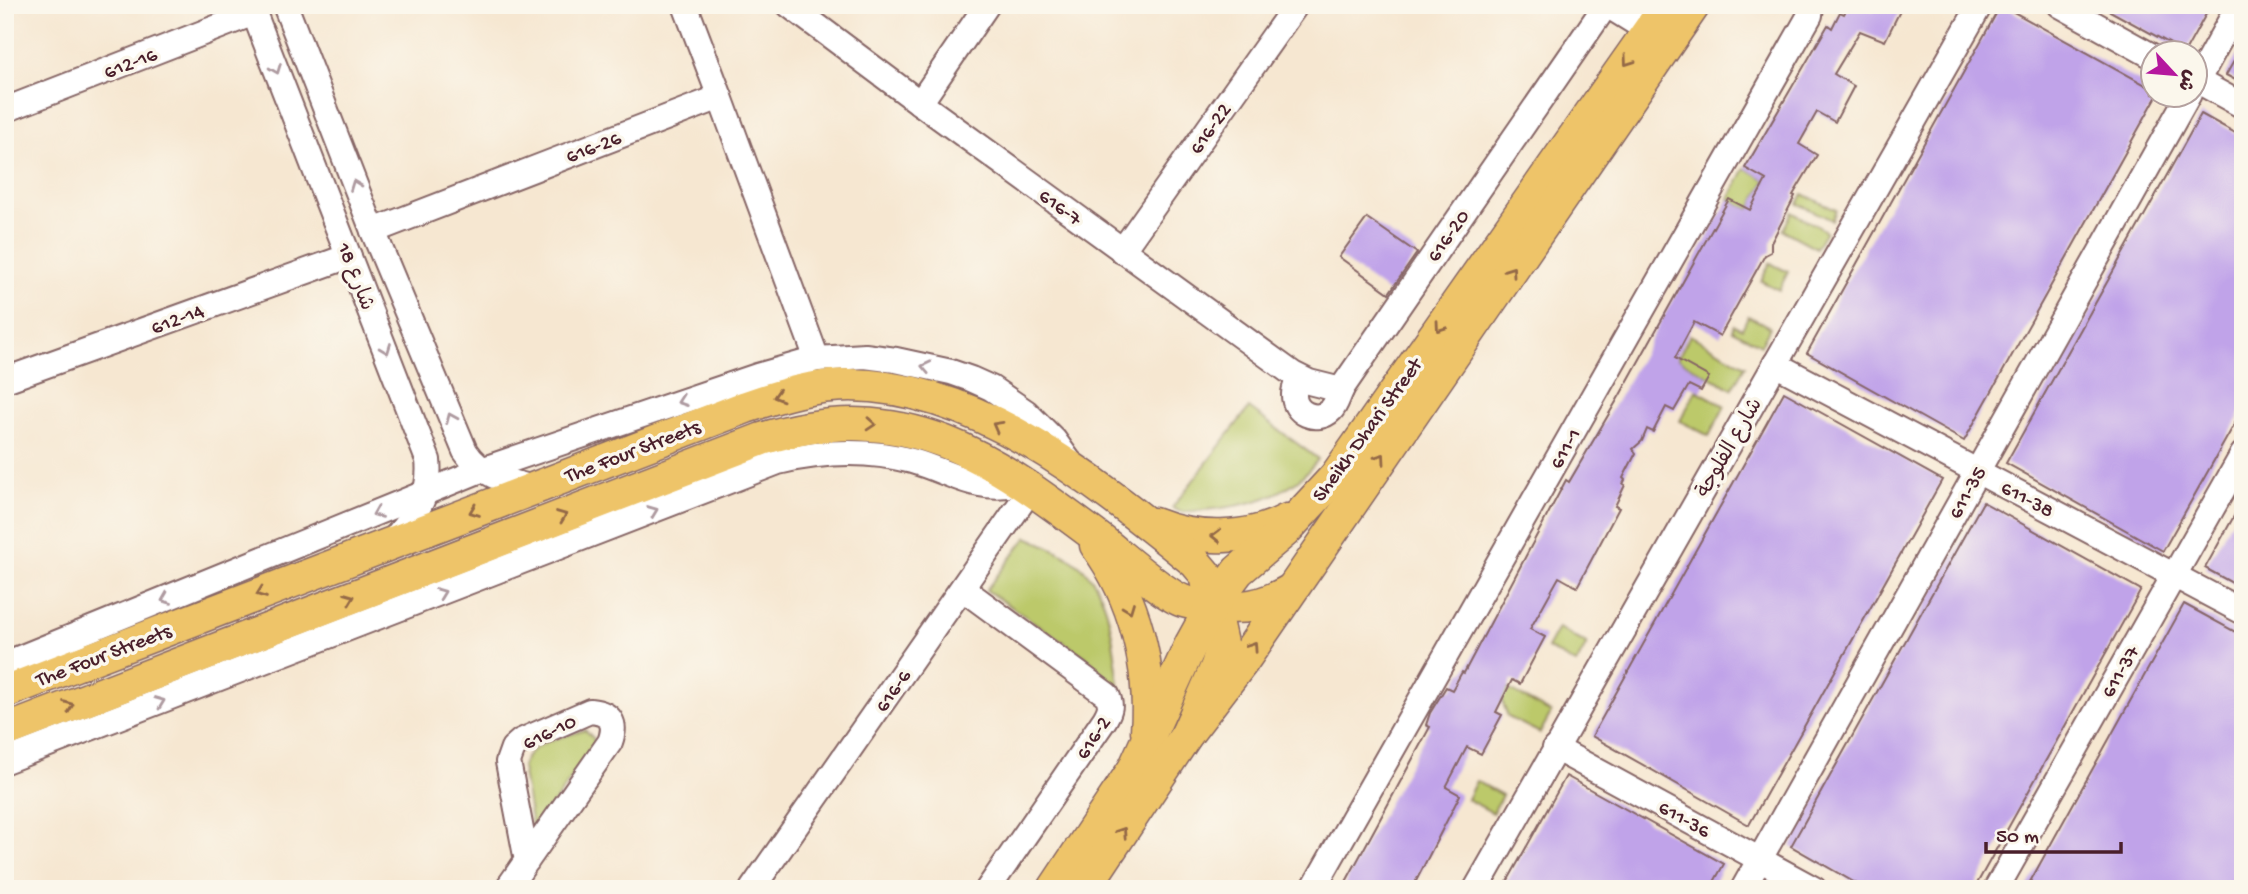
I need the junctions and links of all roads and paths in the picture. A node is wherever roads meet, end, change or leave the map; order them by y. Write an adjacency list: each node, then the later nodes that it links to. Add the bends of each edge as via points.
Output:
1 (285, 5): 23 (street, شارع 18, one-way to 1)
2 (685, 5): 18 (street)
3 (789, 5): 19 (street, 616-7)
4 (987, 5): 19 (street)
5 (1296, 5): 24 (street, 616-22)
6 (1606, 5): 14 (street); 28 (street, 616-20, via 1340,390 1331,410 1320,416 1307,415 1297,407 1294,389)
7 (1667, 5): 14 (main road, Sheikh Dhari Street)
8 (1694, 5): 43 (main road, Sheikh Dhari Street, one-way to 8)
9 (1811, 5): 60 (street, 611-1, via 1810,15)
10 (1980, 5): 27 (street, شارع الفلوجة)
11 (2060, 5): 15 (street)
12 (2239, 5): 16 (street, 611-35)
13 (252, 9): 22 (street, 612-16); 25 (street, شارع 18, one-way to 25)
14 (1648, 31): 37 (main road, Sheikh Dhari Street, one-way to 37, via 1335,477)
15 (2140, 49)
16 (2210, 57)
17 (2210, 92): 20 (street)
18 (720, 97): 23 (street, 616-26); 26 (street)
19 (920, 103): 24 (street, 616-7)
20 (2243, 106)
21 (2181, 108): 32 (street, 611-35)
22 (5, 110)
23 (373, 230): 31 (street, شارع 18, one-way to 23, via 465,451)
24 (1122, 251): 28 (street, 616-7)
25 (349, 256): 29 (street, 612-14); 36 (street, شارع 18, one-way to 36, via 425,450 429,471)
26 (817, 359): 31 (street, one-way to 31); 33 (street, one-way to 26, via 1054,440 1026,412 971,379 865,356)
27 (1775, 364): 32 (street, 611-38); 51 (street, شارع الفلوجة)
28 (1299, 378)
29 (5, 380)
30 (2243, 454): 41 (street, 611-37)
31 (481, 470): 35 (street); 36 (street)
32 (1977, 471): 41 (street, 611-38); 53 (street, 611-35)
33 (1077, 473): 35 (main road, The Four Streets, one-way to 35, via 960,407 905,390 848,385 783,394); 38 (main road, The Four Streets)
34 (1026, 486): 39 (main road, The Four Streets); 42 (street, 616-6); 48 (main road, The Four Streets, one-way to 34, via 791,430 851,423 911,430 940,439); 52 (street, one-way to 34, via 778,462 860,452 914,462 977,485)
35 (534, 488): 40 (main road, The Four Streets, one-way to 40)
36 (426, 493): 40 (street); 46 (street, one-way to 46)
37 (1304, 512): 38 (main road, one-way to 38, via 1279,525 1223,537 1166,529); 44 (main road, Sheikh Dhari Street, via 1238,571)
38 (1139, 518): 44 (main road, The Four Streets, via 1204,572)
39 (1083, 527): 44 (main road, The Four Streets, via 1174,597); 50 (main road, one-way to 50, via 1115,576 1137,631 1147,688)
40 (392, 542): 47 (main road, The Four Streets, one-way to 47)
41 (2174, 575): 45 (street, 611-38); 64 (street, 611-37)
42 (963, 589): 56 (street, 616-6); 57 (street, 616-2, via 1107,695 1110,702 1105,719)
43 (1291, 590): 44 (main road, The Four Streets, via 1259,606); 49 (main road, Sheikh Dhari Street, one-way to 43)
44 (1212, 606): 49 (main road, The Four Streets, via 1222,648); 50 (main road, Sheikh Dhari Street)
45 (2243, 612)
46 (5, 664)
47 (5, 692)
48 (5, 731)
49 (1187, 734): 59 (main road, Sheikh Dhari Street, one-way to 49)
50 (1146, 746): 58 (main road, Sheikh Dhari Street)
51 (1555, 748): 53 (street, 611-36); 61 (street, شارع الفلوجة)
52 (5, 761)
53 (1759, 859): 62 (street, 611-35); 63 (street, 611-36)
54 (527, 861): 54 (street, 616-10, via 508,762 513,748 590,711 602,712 611,719 614,730 610,742); 55 (street, 616-10)
55 (507, 889)
56 (752, 889)
57 (988, 889)
58 (1054, 889)
59 (1084, 889)
60 (1313, 889)
61 (1476, 889)
62 (1742, 889)
63 (1814, 889)
64 (1996, 889)

